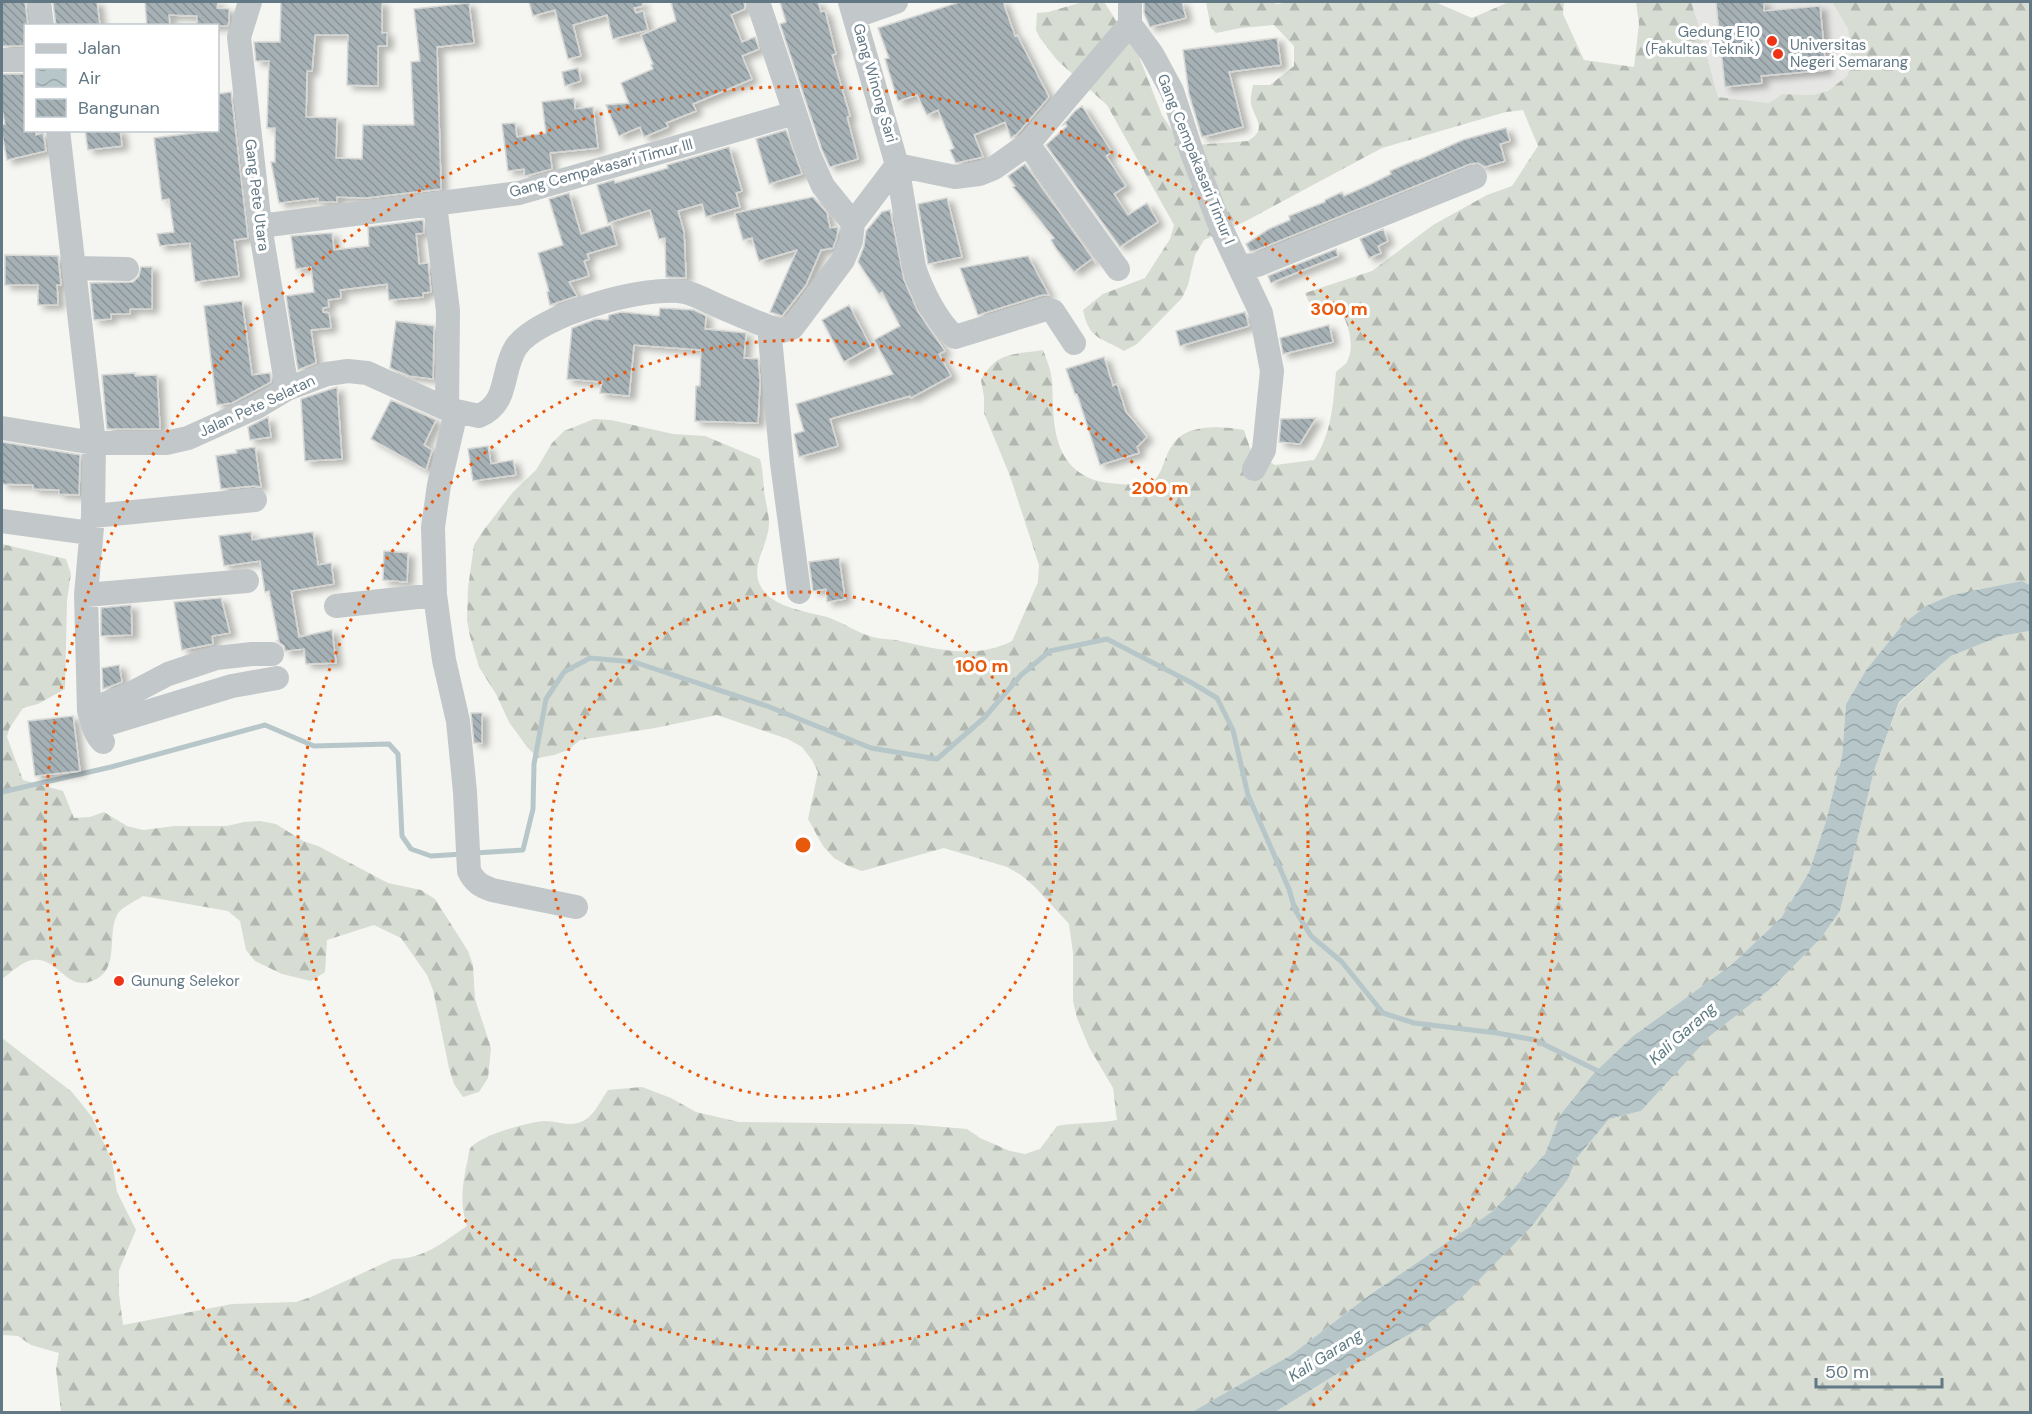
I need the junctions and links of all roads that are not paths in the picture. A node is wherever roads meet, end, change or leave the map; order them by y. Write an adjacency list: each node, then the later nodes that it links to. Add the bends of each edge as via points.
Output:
1 (39, 2): 7 (street)
2 (250, 2): 8 (street, Gang Pete Utara)
3 (758, 2): 11 (street)
4 (896, 2): 5 (street)
5 (853, 9): 14 (street, Gang Winong Sari)
6 (1130, 13): 13 (street, Gang Cempakasari Timur I); 19 (street, Gang Cempakasari Timur I, via 1172,91 1225,238)
7 (42, 24)
8 (228, 38): 18 (street, Gang Pete Utara)
9 (2, 60): 10 (street)
10 (24, 60)
11 (795, 113): 16 (street, Gang Cempakasari Timur III, via 519,193); 17 (street, via 823,186)
12 (58, 132): 20 (street)
13 (1028, 144): 14 (street, Gang Cempakasari Timur I, via 979,174 956,177); 22 (street)
14 (897, 165): 17 (street); 24 (street, Gang Winong Sari, via 914,267 946,330 955,338 1046,309 1053,310)
15 (1475, 177): 19 (street, via 1257,265)
16 (435, 204): 18 (street, Gang Cempakasari Timur III); 26 (street, via 448,311)
17 (853, 223): 23 (street, via 843,260 795,326 782,331)
18 (260, 226): 25 (street, Gang Pete Utara)
19 (1241, 266): 29 (street, Gang Cempakasari Timur I, via 1261,313 1272,370 1264,450)
20 (74, 268): 21 (street); 28 (street)
21 (127, 269)
22 (1118, 269)
23 (769, 327): 26 (street, via 687,292 669,290 610,300 530,333 510,357 494,407 479,416); 34 (street)
24 (1074, 343)
25 (287, 389): 26 (street, Jalan Pete Selatan, via 327,374 367,373); 28 (street, Jalan Pete Selatan, via 257,407 176,441)
26 (452, 411): 35 (street, via 433,527)
27 (2, 428): 28 (street, Jalan Pete Selatan)
28 (94, 443): 32 (street)
29 (1254, 470)
30 (255, 500): 32 (street)
31 (2, 521): 32 (street)
32 (91, 525): 36 (street)
33 (247, 581): 36 (street)
34 (799, 592)
35 (435, 595): 37 (street); 41 (street, via 458,721 469,871 473,880 492,890)
36 (86, 596): 40 (street)
37 (336, 606)
38 (272, 654): 40 (street, via 216,658 168,674 128,695)
39 (278, 678): 40 (street, via 232,686)
40 (95, 726)
41 (576, 907)

